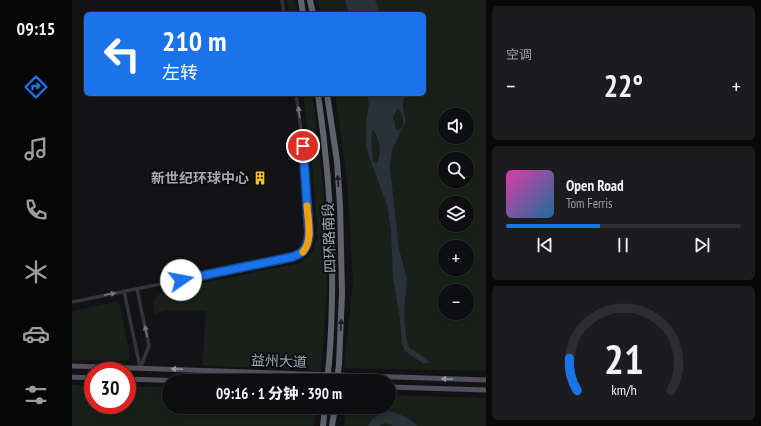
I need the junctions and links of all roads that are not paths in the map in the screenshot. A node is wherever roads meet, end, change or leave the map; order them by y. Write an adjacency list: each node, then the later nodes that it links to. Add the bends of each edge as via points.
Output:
1 (282, 0): 4 (street)
2 (301, 0): 5 (highway)
3 (310, 0): 6 (highway)
4 (284, 12)
5 (303, 12)
6 (313, 12)
7 (296, 96): 10 (street, one-way to 7, via 292,257 304,251 309,233 303,146)
8 (318, 96): 15 (highway, 四环路南段, bridge, via 331,217 333,293)
9 (327, 96): 16 (highway, 四环路南段, one-way to 9, bridge, via 342,293 340,205 337,161)
10 (138, 289): 11 (street); 14 (street, one-way to 10, via 149,346)
11 (124, 292): 12 (street, one-way to 11); 14 (street)
12 (72, 302)
13 (72, 366): 14 (main road, 益州大道)
14 (140, 368): 21 (main road, 益州大道, one-way to 14)
15 (328, 374)
16 (338, 374)
17 (72, 377): 18 (main road)
18 (84, 378)
19 (136, 379): 20 (main road)
20 (162, 380)
21 (486, 380)
22 (396, 387): 23 (main road)
23 (486, 390)
24 (324, 414): 26 (highway)
25 (333, 414): 27 (highway)
26 (323, 426)
27 (332, 426)

